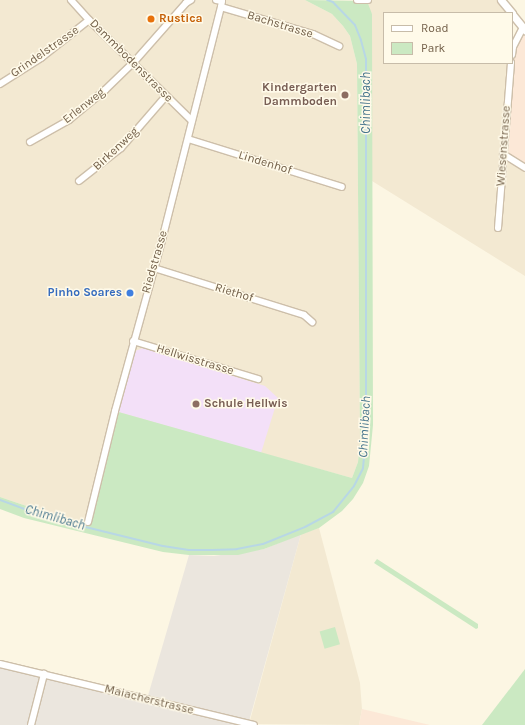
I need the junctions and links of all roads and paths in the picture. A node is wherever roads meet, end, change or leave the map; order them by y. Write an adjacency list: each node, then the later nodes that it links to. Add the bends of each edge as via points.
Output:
1 (71, 0): 9 (street, Dammbodenstrasse)
2 (191, 0): 13 (street)
3 (357, 0): 4 (street)
4 (368, 0)
5 (501, 0): 7 (street)
6 (219, 3): 11 (street, Bachstrasse, via 313,34); 17 (street, Riedstrasse)
7 (511, 12)
8 (513, 14): 10 (street)
9 (89, 20): 13 (street, Dammbodenstrasse); 15 (street, Grindelstrasse, via 41,58)
10 (524, 29): 12 (street)
11 (339, 46)
12 (513, 47)
13 (134, 62): 16 (street, Dammbodenstrasse); 19 (street, Erlenweg, via 69,120)
14 (511, 64): 20 (street, Wiesenstrasse)
15 (0, 84)
16 (166, 96): 17 (street, Dammbodenstrasse); 22 (street, Birkenweg, via 121,148)
17 (192, 121): 18 (street, Riedstrasse)
18 (188, 139): 23 (street, Lindenhof); 25 (street, Riedstrasse)
19 (30, 142)
20 (503, 154): 21 (street); 24 (street, Wiesenstrasse)
21 (525, 168)
22 (79, 182)
23 (342, 187)
24 (498, 228)
25 (154, 268): 26 (street, Riethof, via 304,315); 27 (street, Riedstrasse)
26 (312, 322)
27 (133, 341): 28 (street, Hellwisstrasse); 29 (street, Riedstrasse)
28 (258, 379)
29 (88, 522)
30 (0, 664): 31 (street, Maiacherstrasse)
31 (44, 674): 32 (street); 33 (street, Maiacherstrasse)
32 (31, 725)
33 (254, 725)

